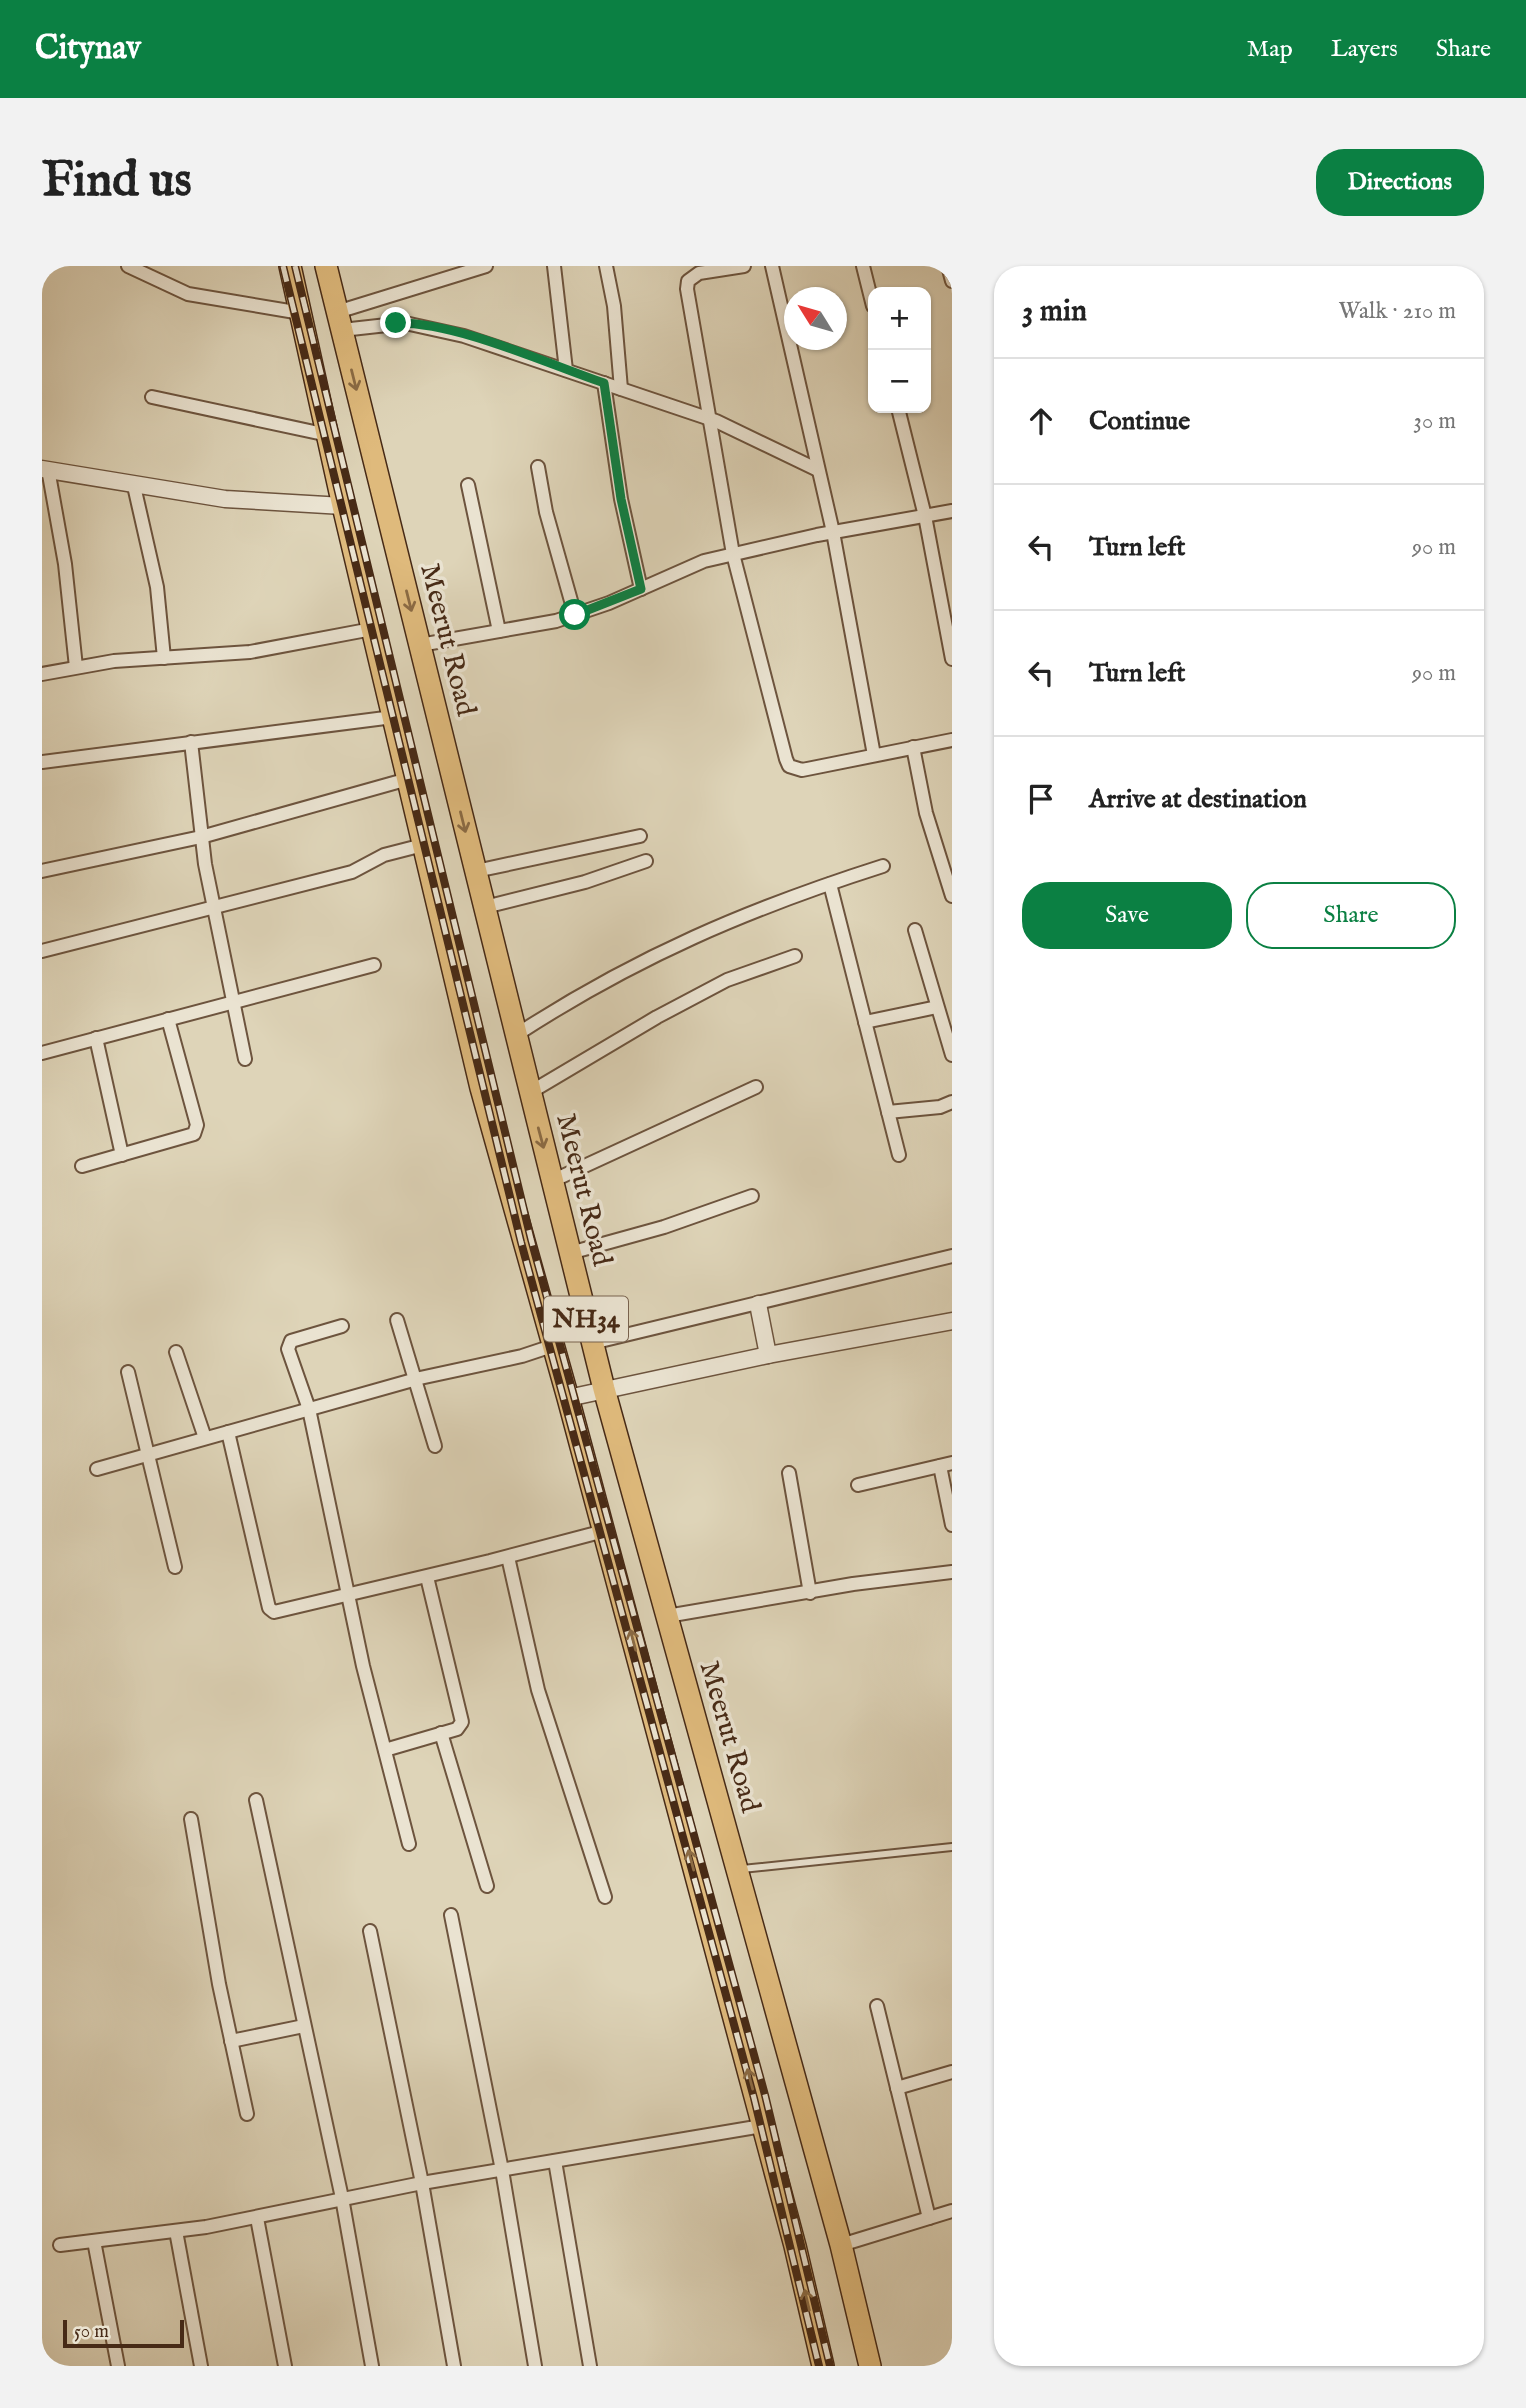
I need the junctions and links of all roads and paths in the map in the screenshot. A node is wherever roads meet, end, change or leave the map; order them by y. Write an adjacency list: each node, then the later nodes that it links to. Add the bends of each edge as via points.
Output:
1 (128, 266): 13 (street, via 188,294)
2 (290, 266): 13 (highway, NH34)
3 (326, 266): 14 (highway, Meerut Road / NH34)
4 (486, 266): 14 (street)
5 (554, 266): 15 (street)
6 (606, 266): 17 (street)
7 (744, 266): 20 (street, via 699,273 688,281)
8 (772, 266): 24 (street)
9 (863, 266): 12 (street)
10 (948, 266): 11 (street)
11 (952, 281)
12 (868, 287)
13 (302, 313): 21 (highway, NH34)
14 (339, 321): 15 (street, via 419,324); 36 (highway, Meerut Road / NH34, one-way to 36)
15 (566, 370): 16 (street)
16 (604, 383): 17 (street); 32 (street, via 621,499)
17 (621, 389): 20 (street)
18 (152, 397): 21 (street)
19 (899, 413): 29 (street)
20 (712, 420): 24 (street); 31 (street)
21 (327, 435): 27 (highway, NH34)
22 (538, 467): 33 (street)
23 (45, 469): 26 (street); 39 (street, via 65,564)
24 (817, 470): 30 (street)
25 (468, 485): 35 (street)
26 (134, 486): 27 (street, via 225,499); 37 (street, via 157,587)
27 (343, 506): 34 (highway, NH34)
28 (952, 511): 29 (street)
29 (925, 516): 30 (street); 38 (street)
30 (833, 532): 31 (street); 45 (street)
31 (733, 554): 32 (street, via 704,561); 45 (street, via 789,766 802,770)
32 (641, 589): 33 (street)
33 (575, 615): 35 (street)
34 (372, 629): 37 (street, via 250,652); 41 (highway, NH34)
35 (499, 631): 36 (street)
36 (420, 645): 54 (highway, Meerut Road / NH34, one-way to 54)
37 (164, 658): 39 (street)
38 (952, 659)
39 (76, 667): 40 (street)
40 (42, 674)
41 (393, 717): 43 (street); 47 (highway, NH34)
42 (952, 740): 44 (street)
43 (191, 742): 46 (street); 49 (street)
44 (913, 747): 45 (street); 56 (street, via 926,813)
45 (874, 755)
46 (42, 762)
47 (408, 779): 49 (street); 50 (highway, NH34)
48 (640, 836): 54 (street)
49 (201, 838): 53 (street); 58 (street)
50 (423, 845): 58 (street, via 384,855 352,872); 88 (highway, NH34, via 481,1088)
51 (646, 861): 57 (street)
52 (883, 866): 55 (street)
53 (42, 871)
54 (476, 871): 57 (highway, Meerut Road / NH34)
55 (830, 884): 66 (street); 67 (street, via 695,934 570,1000)
56 (952, 896)
57 (485, 907): 67 (highway, Meerut Road / NH34)
58 (214, 908): 60 (street); 63 (street)
59 (915, 930): 64 (street)
60 (42, 951)
61 (795, 956): 73 (street, via 727,980)
62 (374, 965): 63 (street)
63 (233, 1001): 65 (street); 71 (street)
64 (937, 1007): 66 (street); 70 (street)
65 (168, 1019): 68 (street); 76 (street, via 196,1130 190,1137)
66 (865, 1022): 75 (street)
67 (516, 1035): 73 (highway, Meerut Road / NH34)
68 (96, 1038): 69 (street); 76 (street)
69 (42, 1053)
70 (952, 1055)
71 (245, 1059)
72 (756, 1087): 79 (street)
73 (529, 1093): 79 (highway, Meerut Road / NH34, one-way to 79)
74 (952, 1102): 75 (street)
75 (888, 1112): 77 (street)
76 (122, 1155): 78 (street)
77 (899, 1155)
78 (82, 1166)
79 (552, 1181): 81 (highway, Meerut Road / NH34)
80 (752, 1196): 81 (street)
81 (570, 1253): 87 (highway, Meerut Road / NH34)
82 (952, 1256): 83 (street)
83 (758, 1304): 87 (street); 90 (street)
84 (397, 1320): 92 (street)
85 (952, 1321): 90 (street)
86 (342, 1326): 95 (street, via 288,1344)
87 (592, 1343): 93 (highway, Meerut Road / NH34)
88 (552, 1346): 92 (street); 94 (highway, NH34)
89 (176, 1352): 97 (street)
90 (768, 1355): 93 (street)
91 (128, 1372): 99 (street)
92 (414, 1380): 95 (street); 98 (street)
93 (604, 1389): 94 (street); 112 (highway, Meerut Road / NH34)
94 (568, 1398): 105 (highway, NH34)
95 (309, 1409): 96 (street); 111 (street)
96 (228, 1432): 97 (street); 111 (street, via 269,1608 278,1612)
97 (205, 1438): 99 (street)
98 (435, 1446)
99 (150, 1454): 101 (street); 107 (street)
100 (946, 1465): 103 (street); 104 (street)
101 (97, 1469)
102 (789, 1474): 110 (street)
103 (858, 1485)
104 (952, 1525)
105 (604, 1531): 106 (street); 130 (highway, NH34, one-way to 105)
106 (508, 1557): 109 (street); 121 (street, via 538,1690)
107 (175, 1567)
108 (952, 1572): 110 (street)
109 (427, 1577): 111 (street); 113 (street, via 462,1721 457,1729)
110 (810, 1593): 112 (street)
111 (349, 1595): 114 (street)
112 (667, 1616): 119 (highway, Meerut Road / NH34)
113 (442, 1733): 114 (street); 120 (street)
114 (385, 1750): 117 (street)
115 (256, 1800): 125 (street)
116 (191, 1819): 126 (street)
117 (409, 1844)
118 (952, 1847): 119 (lane)
119 (737, 1870): 141 (highway, Meerut Road / NH34)
120 (487, 1886)
121 (605, 1897)
122 (451, 1915): 132 (street)
123 (370, 1931): 133 (street)
124 (877, 2006): 128 (street)
125 (304, 2026): 126 (street); 134 (street)
126 (231, 2040): 129 (street)
127 (952, 2072): 128 (street)
128 (897, 2088): 136 (street)
129 (247, 2114)
130 (762, 2126): 131 (street); 149 (highway, NH34, one-way to 130)
131 (555, 2161): 132 (street); 148 (street)
132 (502, 2170): 133 (street); 147 (street)
133 (422, 2183): 134 (street); 146 (street)
134 (342, 2198): 137 (street); 145 (street)
135 (952, 2211): 136 (street)
136 (929, 2217): 141 (street)
137 (257, 2218): 138 (street); 144 (street)
138 (176, 2231): 139 (street); 143 (street)
139 (94, 2241): 140 (street); 142 (street)
140 (60, 2245)
141 (841, 2245): 150 (highway, Meerut Road / NH34)
142 (118, 2366)
143 (201, 2366)
144 (285, 2366)
145 (372, 2366)
146 (454, 2366)
147 (535, 2366)
148 (590, 2366)
149 (823, 2366)
150 (870, 2366)

